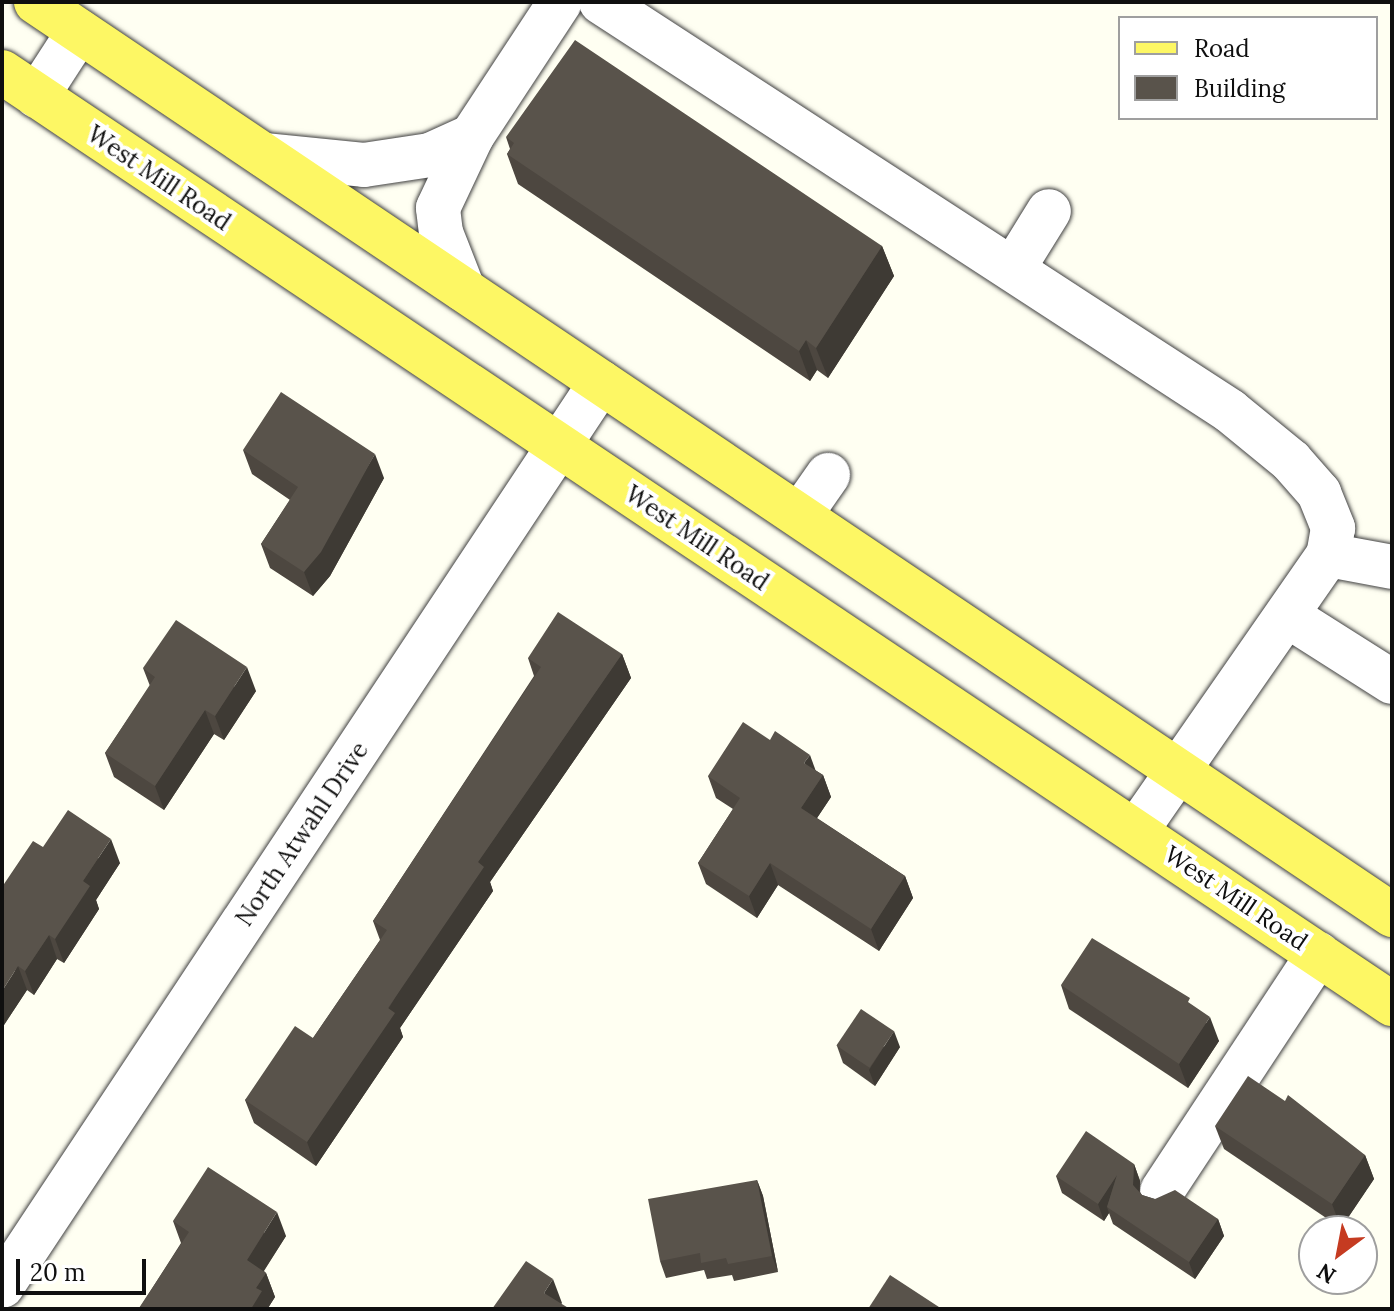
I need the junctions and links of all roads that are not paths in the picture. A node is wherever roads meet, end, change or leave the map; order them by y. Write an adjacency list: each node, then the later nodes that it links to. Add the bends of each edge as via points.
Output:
1 (560, 2): 5 (street)
2 (601, 2): 8 (street)
3 (53, 11): 4 (street); 6 (main road)
4 (20, 84): 11 (main road, West Mill Road)
5 (472, 136): 6 (street, via 430,155 364,165); 9 (street, via 438,208 441,233)
6 (264, 155): 9 (main road)
7 (1049, 211): 8 (street)
8 (1013, 269): 14 (street, via 1230,411 1291,461 1319,493 1333,528)
9 (463, 289): 10 (main road)
10 (601, 382): 11 (street, North Atwahl Drive); 13 (main road)
11 (558, 446): 19 (main road, West Mill Road); 24 (street, North Atwahl Drive)
12 (828, 475): 13 (street)
13 (800, 515): 18 (main road)
14 (1328, 555): 15 (street); 16 (street)
15 (1392, 567)
16 (1288, 616): 17 (street); 18 (street)
17 (1392, 682)
18 (1176, 769): 19 (street); 20 (main road)
19 (1136, 831): 21 (main road, West Mill Road)
20 (1392, 915)
21 (1318, 954): 22 (main road, West Mill Road); 23 (street)
22 (1392, 1004)
23 (1162, 1191)
24 (2, 1286)

